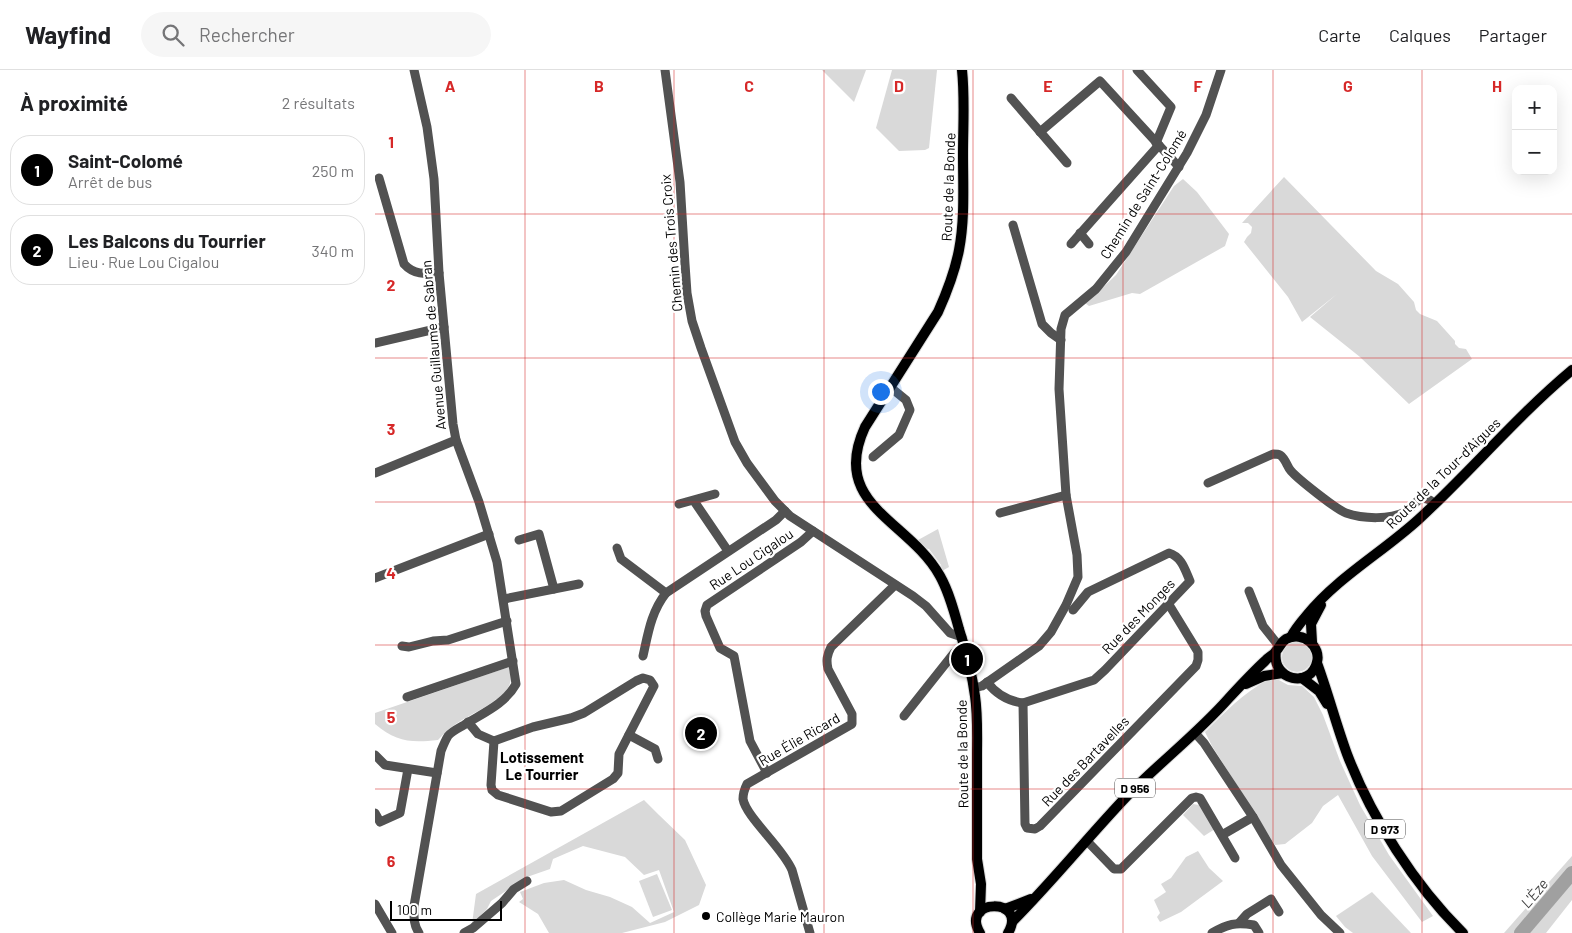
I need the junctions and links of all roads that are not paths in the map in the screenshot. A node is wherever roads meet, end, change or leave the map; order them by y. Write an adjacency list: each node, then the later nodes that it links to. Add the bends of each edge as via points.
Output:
1 (414, 70): 16 (street, Avenue Guillaume de Sabran, via 434,179)
2 (665, 70): 31 (street, Chemin des Trois Croix, via 680,182 687,293 693,321 735,442)
3 (963, 70): 21 (main road, Route de la Bonde, via 961,233 957,262 938,312)
4 (1137, 70): 8 (street, via 1171,107)
5 (1221, 70): 10 (street, Chemin de Saint-Colomé, via 1206,115)
6 (1011, 98): 7 (street)
7 (1040, 132): 8 (street, via 1099,81); 9 (street)
8 (1158, 144): 10 (street); 13 (street)
9 (1067, 163)
10 (1179, 166): 18 (street, Chemin de Saint-Colomé, via 1126,252 1096,289 1065,315)
11 (379, 178): 16 (street, via 404,264 417,273)
12 (1013, 225): 18 (street, via 1042,324)
13 (1080, 233): 14 (street); 15 (street)
14 (1071, 244)
15 (1089, 244)
16 (439, 273): 17 (street, Avenue Guillaume de Sabran)
17 (444, 326): 19 (street); 22 (street, Avenue Guillaume de Sabran)
18 (1061, 340): 27 (street, Chemin de Saint-Colomé, via 1059,389)
19 (375, 343)
20 (1572, 370): 30 (main road, Route de la Tour-d'Aigues, via 1525,412)
21 (890, 387): 23 (street, via 906,400 910,410 899,435); 48 (main road, Route de la Bonde, via 859,440 855,467 866,498 930,560 944,583)
22 (456, 440): 24 (street); 34 (street, Avenue Guillaume de Sabran)
23 (873, 457)
24 (375, 473)
25 (1208, 483): 30 (street, via 1278,454 1291,471 1345,512 1362,517 1387,516 1411,509 1423,498)
26 (715, 494): 28 (street)
27 (1066, 495): 32 (street); 61 (street, Chemin de Saint-Colomé, via 1078,577 1051,632 1039,646)
28 (694, 501): 29 (street); 37 (street)
29 (679, 504)
30 (1435, 504): 43 (main road, Route de la Tour-d'Aigues)
31 (785, 512): 33 (street, Chemin des Trois Croix); 37 (street)
32 (1000, 513)
33 (813, 531): 40 (street, Chemin des Trois Croix); 76 (street, Rue Lou Cigalou, via 707,605 705,611 720,648 734,656 751,741)
34 (489, 534): 38 (street); 45 (street, Avenue Guillaume de Sabran)
35 (519, 540): 41 (street, via 539,534)
36 (617, 548): 44 (street, via 621,559)
37 (728, 552): 44 (street)
38 (375, 578)
39 (579, 584): 41 (street)
40 (895, 585): 49 (street, Chemin des Trois Croix, via 926,606); 76 (street, Rue Élie Ricard, via 827,654 828,669 852,714 852,724)
41 (554, 589): 45 (street)
42 (1249, 591): 55 (street, via 1263,626)
43 (1329, 592): 51 (main road, Route de la Tour-d'Aigues); 53 (main road, Route de la Tour-d'Aigues, via 1313,619)
44 (665, 593): 56 (street, via 652,617)
45 (504, 599): 50 (street, Avenue Guillaume de Sabran)
46 (1168, 604): 47 (street, Rue des Monges, via 1190,582 1181,562 1169,554 1088,592); 65 (street, Rue des Monges, via 1094,680); 65 (street, Rue des Bartavelles, via 1198,652 1196,666 1035,829 1027,828 1025,824)
47 (1073, 610)
48 (954, 611): 49 (street); 52 (main road, Route de la Bonde)
49 (937, 619): 52 (street, Chemin des Trois Croix)
50 (507, 621): 54 (street, via 448,640); 57 (street, Avenue Guillaume de Sabran)
51 (1291, 637): 53 (main road, via 1299,636); 55 (main road)
52 (963, 642): 62 (main road, Route de la Bonde); 67 (street)
53 (1312, 642): 58 (main road, via 1317,652)
54 (402, 646)
55 (1278, 648): 59 (main road, via 1276,663); 63 (main road, D 956)
56 (643, 656)
57 (513, 661): 64 (street); 68 (street, Avenue Guillaume de Sabran, via 516,684 512,692)
58 (1317, 663): 60 (main road, via 1312,672); 66 (main road, D 973)
59 (1283, 673): 60 (main road, via 1292,678); 63 (main road, D 956, via 1264,676)
60 (1302, 678): 66 (main road, D 973, via 1319,691)
61 (987, 682): 62 (street, Chemin de Saint-Colomé); 65 (street, via 1004,698)
62 (974, 688): 83 (main road, Route de la Bonde, via 977,859)
63 (1238, 688): 69 (main road, D 956)
64 (407, 698)
65 (1023, 703)
66 (1332, 711): 100 (main road, D 973, via 1355,770 1381,823 1415,878)
67 (904, 716)
68 (468, 722): 71 (street, via 478,734); 75 (street, Avenue Guillaume de Sabran, via 453,731 445,742)
69 (1195, 733): 78 (street); 80 (main road, D 956, via 1135,789)
70 (629, 735): 71 (street, via 619,754 618,773 613,779 561,811 551,812 498,795 493,790); 71 (street, via 654,686 651,680 635,681 584,713); 73 (street, via 655,749)
71 (494, 741)
72 (375, 755): 74 (street, via 385,765)
73 (658, 759)
74 (408, 769): 75 (street); 77 (street, via 400,813 380,822)
75 (437, 773): 92 (street, Avenue Guillaume de Sabran, via 414,906 413,918)
76 (767, 773): 94 (street, Rue Élie Ricard, via 747,784 743,800 788,860)
77 (375, 813)
78 (1253, 817): 79 (street); 99 (street, via 1281,865 1321,915)
79 (1222, 835): 80 (street, via 1200,798 1196,797 1121,869 1114,869); 81 (street)
80 (1087, 841): 84 (main road, D 956)
81 (1235, 858)
82 (527, 881): 93 (street)
83 (981, 884): 86 (main road, Route de la Bonde, via 991,900); 87 (main road, Route de la Bonde)
84 (1039, 895): 86 (main road, D 956, via 1025,903); 89 (main road, D 956)
85 (375, 904): 91 (street)
86 (1001, 907): 87 (main road, via 990,906); 89 (main road, Route de la Bonde)
87 (980, 912): 95 (main road, Route de la Bonde, via 977,921)
88 (1279, 912): 90 (street, via 1271,899)
89 (1012, 922): 96 (main road)
90 (1239, 923): 97 (street, via 1226,925); 98 (street, via 1254,925)
91 (392, 933)
92 (419, 933)
93 (465, 933)
94 (810, 933)
95 (980, 933)
96 (1008, 933)
97 (1212, 933)
98 (1259, 933)
99 (1341, 933)
100 (1463, 933)

